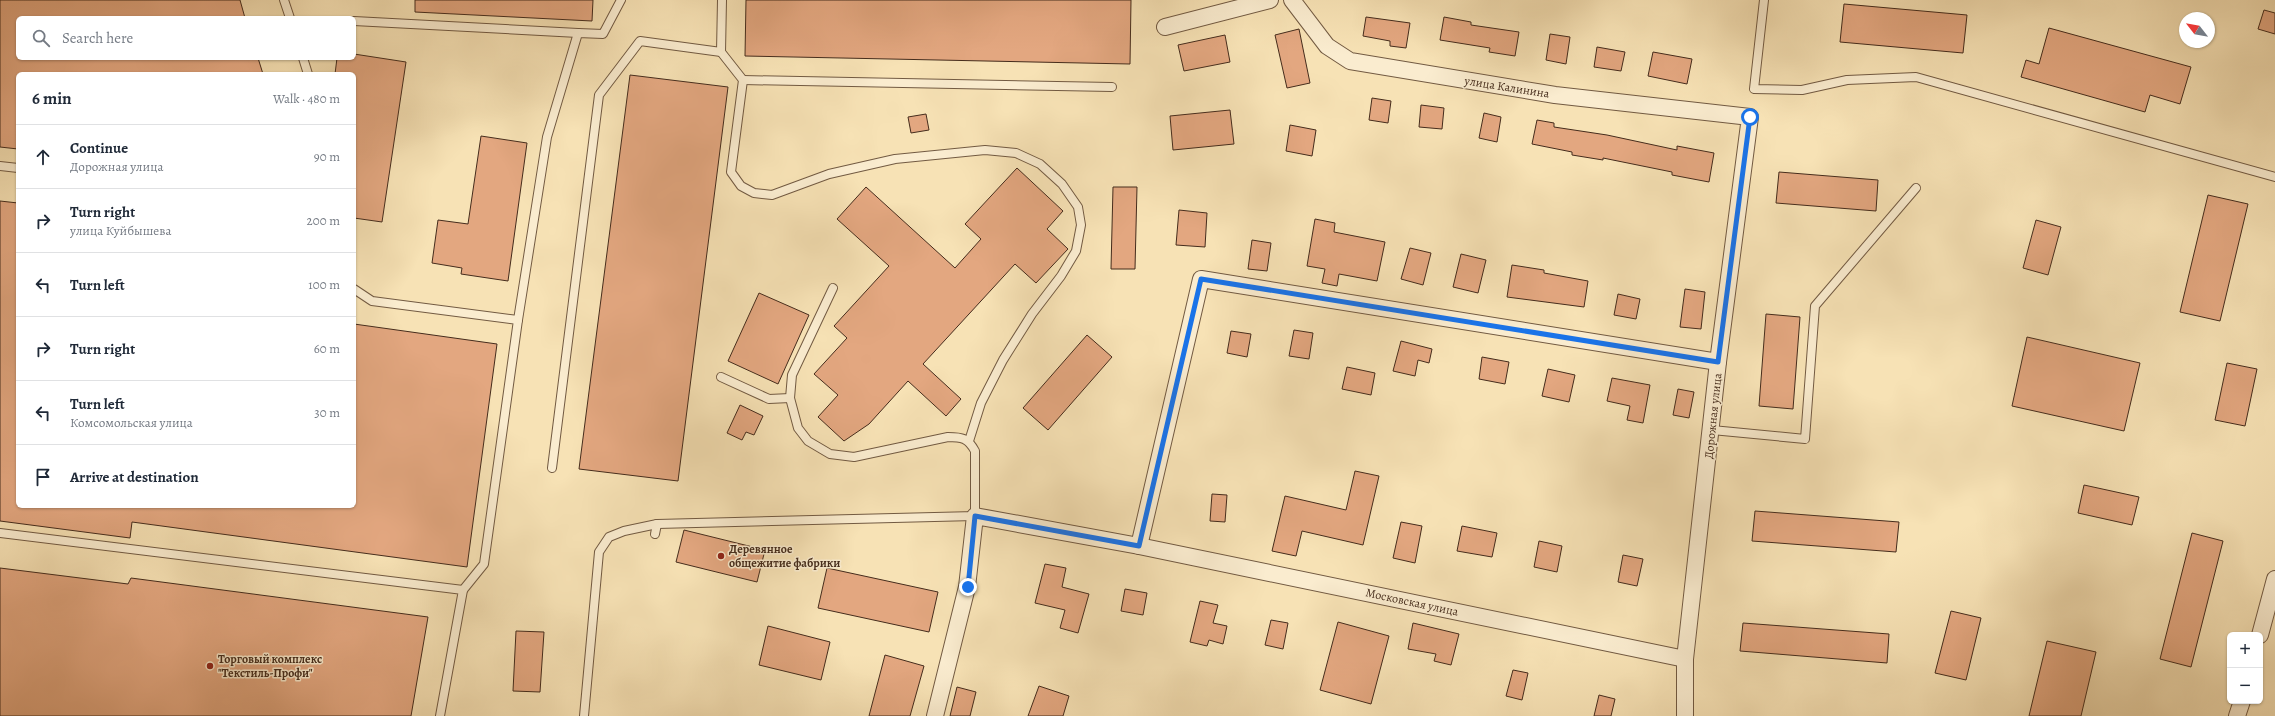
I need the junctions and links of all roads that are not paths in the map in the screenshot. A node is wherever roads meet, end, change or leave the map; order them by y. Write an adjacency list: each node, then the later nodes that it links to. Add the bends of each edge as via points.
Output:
1 (284, 0): 7 (lane)
2 (621, 0): 10 (lane, via 603,34)
3 (722, 0): 11 (lane)
4 (1270, 0): 9 (street)
5 (1292, 0): 16 (street, улица Калинина, via 1327,46 1350,61 1555,95)
6 (1763, 0): 19 (lane, via 1754,88 1767,91 1802,90 1847,80 1916,78)
7 (289, 16)
8 (356, 21): 10 (lane)
9 (1165, 27)
10 (578, 33): 23 (lane, via 547,137)
11 (721, 52): 14 (lane); 29 (lane, via 640,41 600,95)
12 (304, 60): 13 (lane)
13 (307, 72)
14 (743, 80): 15 (lane); 28 (lane, via 731,172 741,186 754,193 772,195 829,174 895,159 985,150 1016,153 1040,164 1062,184 1078,207 1081,225 1076,251 1003,360 981,403)
15 (1112, 87)
16 (1750, 117): 24 (street, Дорожная улица)
17 (0, 166): 18 (lane)
18 (16, 168)
19 (2275, 177)
20 (1916, 188): 27 (lane, via 1815,306 1805,439)
21 (833, 288): 26 (lane, via 792,375)
22 (356, 290): 23 (lane, via 372,301)
23 (518, 320): 36 (lane, via 484,564)
24 (1718, 362): 27 (street, Дорожная улица); 34 (street, via 1201,279)
25 (721, 377): 26 (lane, via 769,399)
26 (790, 398): 28 (lane, via 798,428 808,441 830,454 854,457 948,437 961,437)
27 (1712, 430): 38 (street, Дорожная улица)
28 (969, 441): 30 (lane, via 975,451)
29 (552, 468)
30 (975, 516): 31 (lane); 34 (street, Московская улица); 42 (street, via 968,587)
31 (657, 524): 33 (lane); 41 (lane, via 624,531 609,538 599,552)
32 (0, 534): 36 (lane)
33 (655, 534)
34 (1139, 546): 38 (street, Московская улица)
35 (2275, 579): 37 (street)
36 (463, 590): 40 (lane)
37 (2261, 632)
38 (1685, 659): 43 (street, Дорожная улица)
39 (2241, 704): 44 (street)
40 (440, 716)
41 (584, 716)
42 (935, 716)
43 (1685, 716)
44 (2237, 716)

